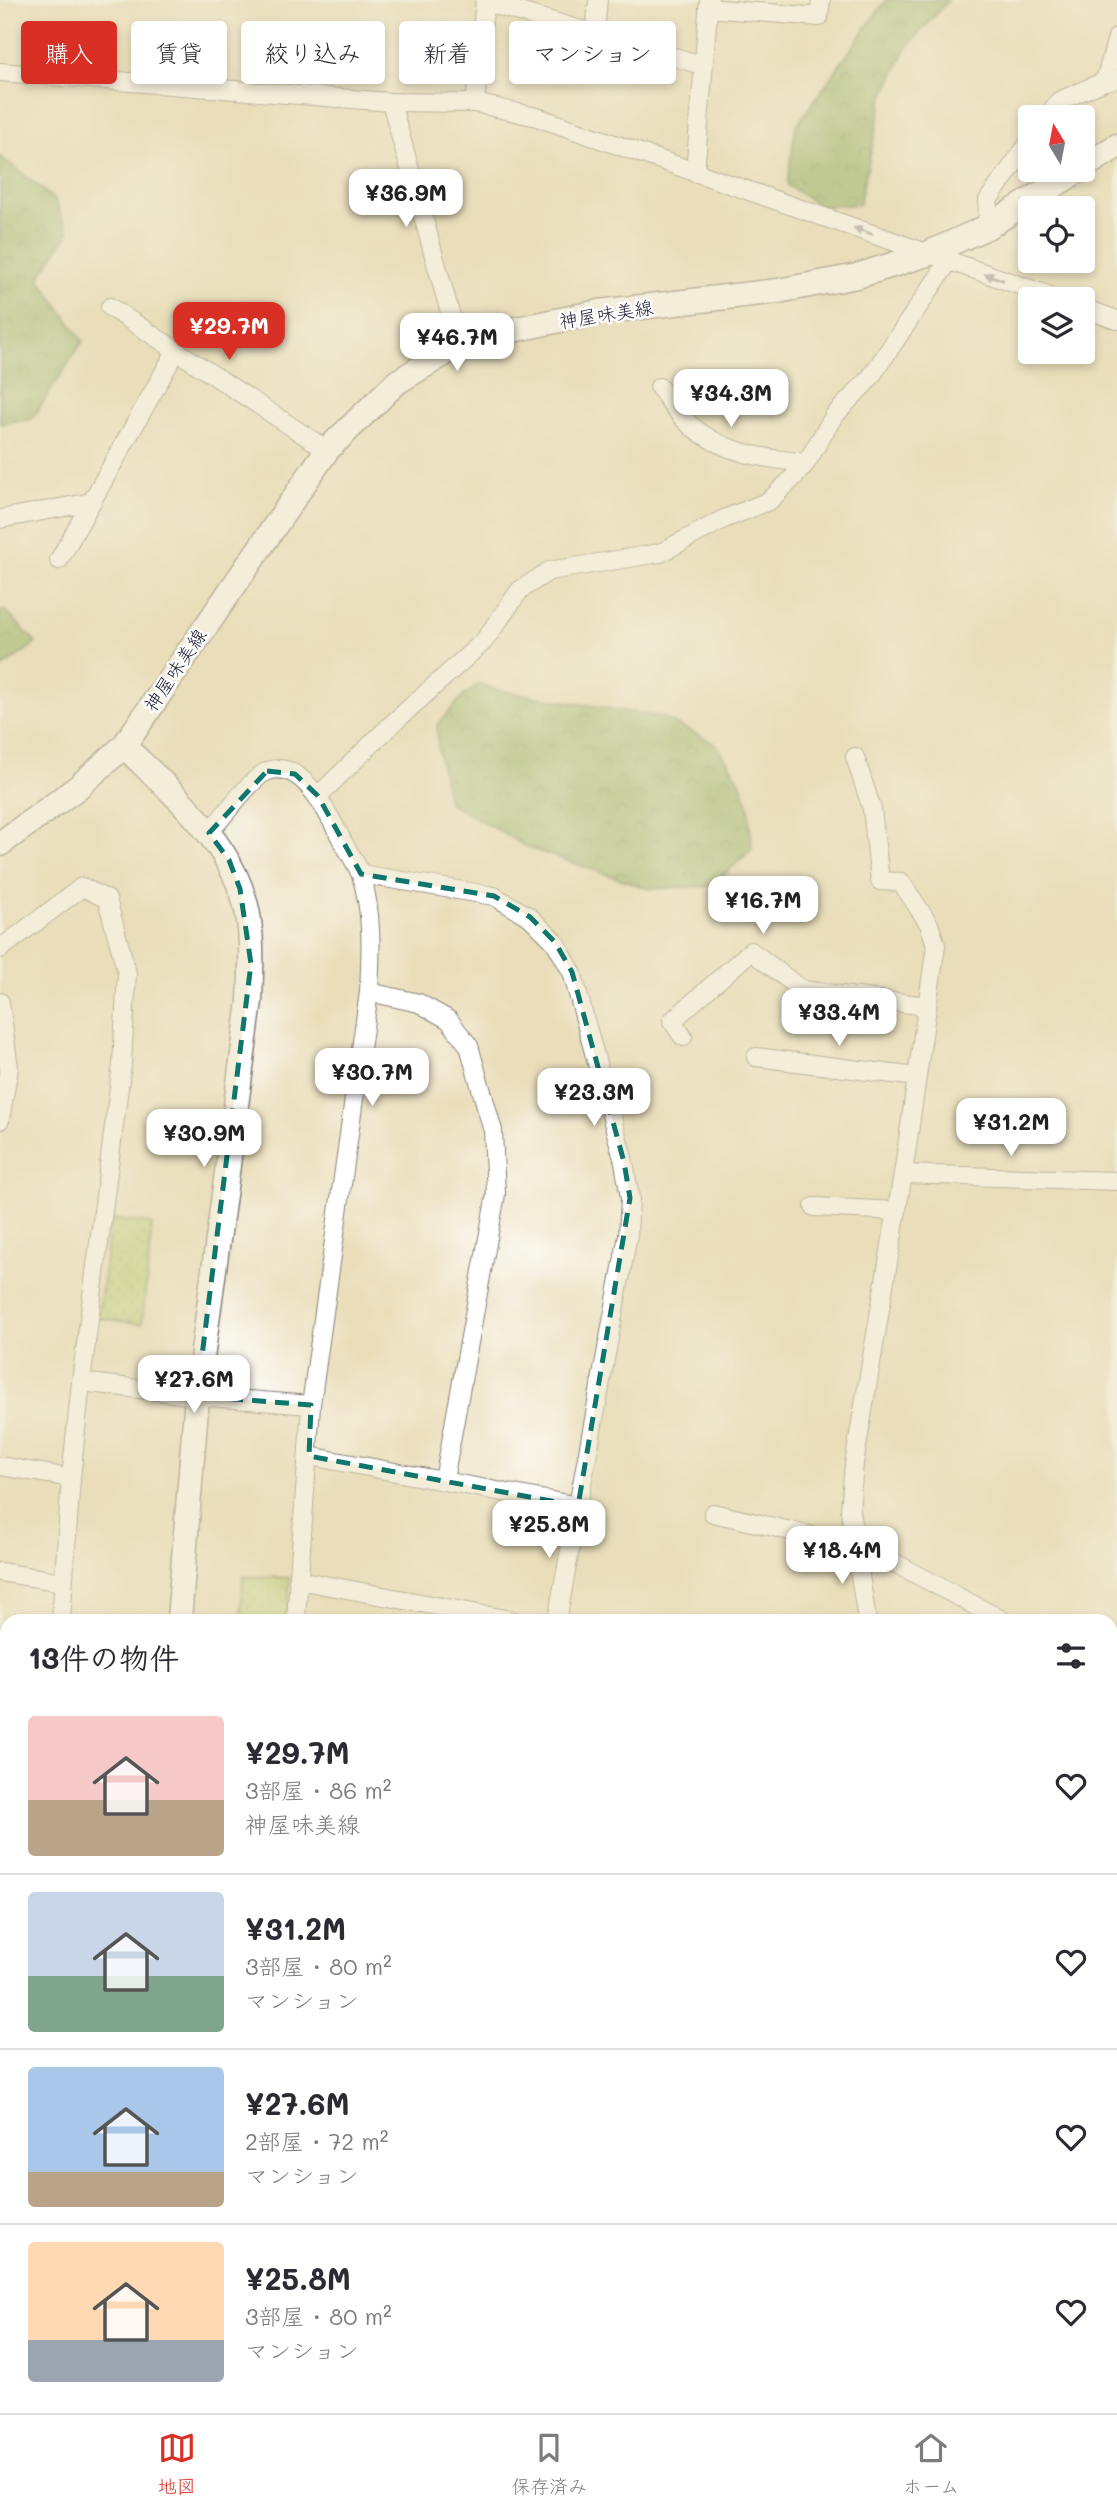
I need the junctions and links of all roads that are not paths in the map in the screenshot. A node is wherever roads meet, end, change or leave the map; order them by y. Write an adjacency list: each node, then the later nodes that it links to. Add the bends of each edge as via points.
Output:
1 (598, 0): 6 (street)
2 (821, 0): 4 (street, via 819,17)
3 (485, 1): 5 (street); 13 (street)
4 (708, 4): 9 (street)
5 (554, 21)
6 (596, 21)
7 (1117, 37): 11 (street)
8 (676, 57): 9 (street)
9 (702, 65): 18 (street)
10 (0, 72): 12 (street)
11 (1111, 80): 14 (street)
12 (391, 102): 13 (street); 26 (street)
13 (475, 103): 18 (street, via 537,117)
14 (1056, 105)
15 (1117, 146): 17 (main road)
16 (1018, 157): 20 (street, via 988,200)
17 (1096, 159)
18 (695, 173): 21 (street, one-way to 18)
19 (1060, 182): 20 (main road, 神屋味美線)
20 (987, 227): 21 (main road, 神屋味美線)
21 (938, 258): 22 (street, one-way to 21); 26 (main road, 神屋味美線, via 778,290 599,312); 30 (street, via 870,378 834,416)
22 (1024, 287)
23 (110, 307): 27 (street)
24 (1095, 312): 25 (street)
25 (1117, 320)
26 (459, 345): 29 (main road, 神屋味美線, via 397,382)
27 (176, 351): 29 (street); 31 (street)
28 (659, 387): 30 (street, via 689,424 720,446 757,458)
29 (327, 450): 34 (main road, 神屋味美線)
30 (806, 463): 36 (street, via 769,500 660,553 549,571 520,590 484,641)
31 (92, 502): 32 (street); 33 (street)
32 (0, 519)
33 (60, 560)
34 (124, 746): 37 (main road); 38 (main road, 神屋味美線, via 77,788)
35 (855, 757): 43 (street, via 872,810 880,881 901,882 929,924 936,945)
36 (318, 796): 37 (street, via 295,774 282,769 267,771); 39 (street)
37 (209, 833): 53 (main road, via 229,860 248,914 251,964 250,1001)
38 (0, 844)
39 (360, 874): 41 (street, via 372,942); 59 (street, via 494,896 530,917 555,942 572,972 631,1198)
40 (0, 949): 52 (street, via 82,887 107,899 127,973 122,1064)
41 (369, 992): 54 (street); 58 (street, via 419,1003 449,1020 469,1046 493,1131 496,1194)
42 (0, 1002): 47 (street, via 9,1068)
43 (927, 1006): 44 (street, via 802,990 751,951 672,1021); 46 (street)
44 (683, 1037)
45 (756, 1057): 46 (street)
46 (917, 1077): 48 (street)
47 (0, 1120)
48 (903, 1174): 49 (street); 51 (street)
49 (1117, 1181)
50 (814, 1207): 51 (street)
51 (897, 1211): 61 (street, via 854,1464 850,1511)
52 (81, 1382): 53 (street); 57 (street)
53 (197, 1396): 54 (street); 66 (main road)
54 (311, 1405): 55 (street)
55 (309, 1456): 58 (street); 63 (street)
56 (0, 1466): 57 (street)
57 (71, 1478): 64 (street)
58 (444, 1480): 59 (street)
59 (578, 1506): 69 (street)
60 (713, 1513): 61 (street)
61 (856, 1546): 70 (street); 71 (street)
62 (0, 1572): 64 (street)
63 (298, 1580): 67 (street); 68 (street)
64 (63, 1582): 65 (street)
65 (61, 1614)
66 (179, 1614)
67 (296, 1614)
68 (479, 1614)
69 (558, 1614)
70 (866, 1614)
71 (991, 1614)

